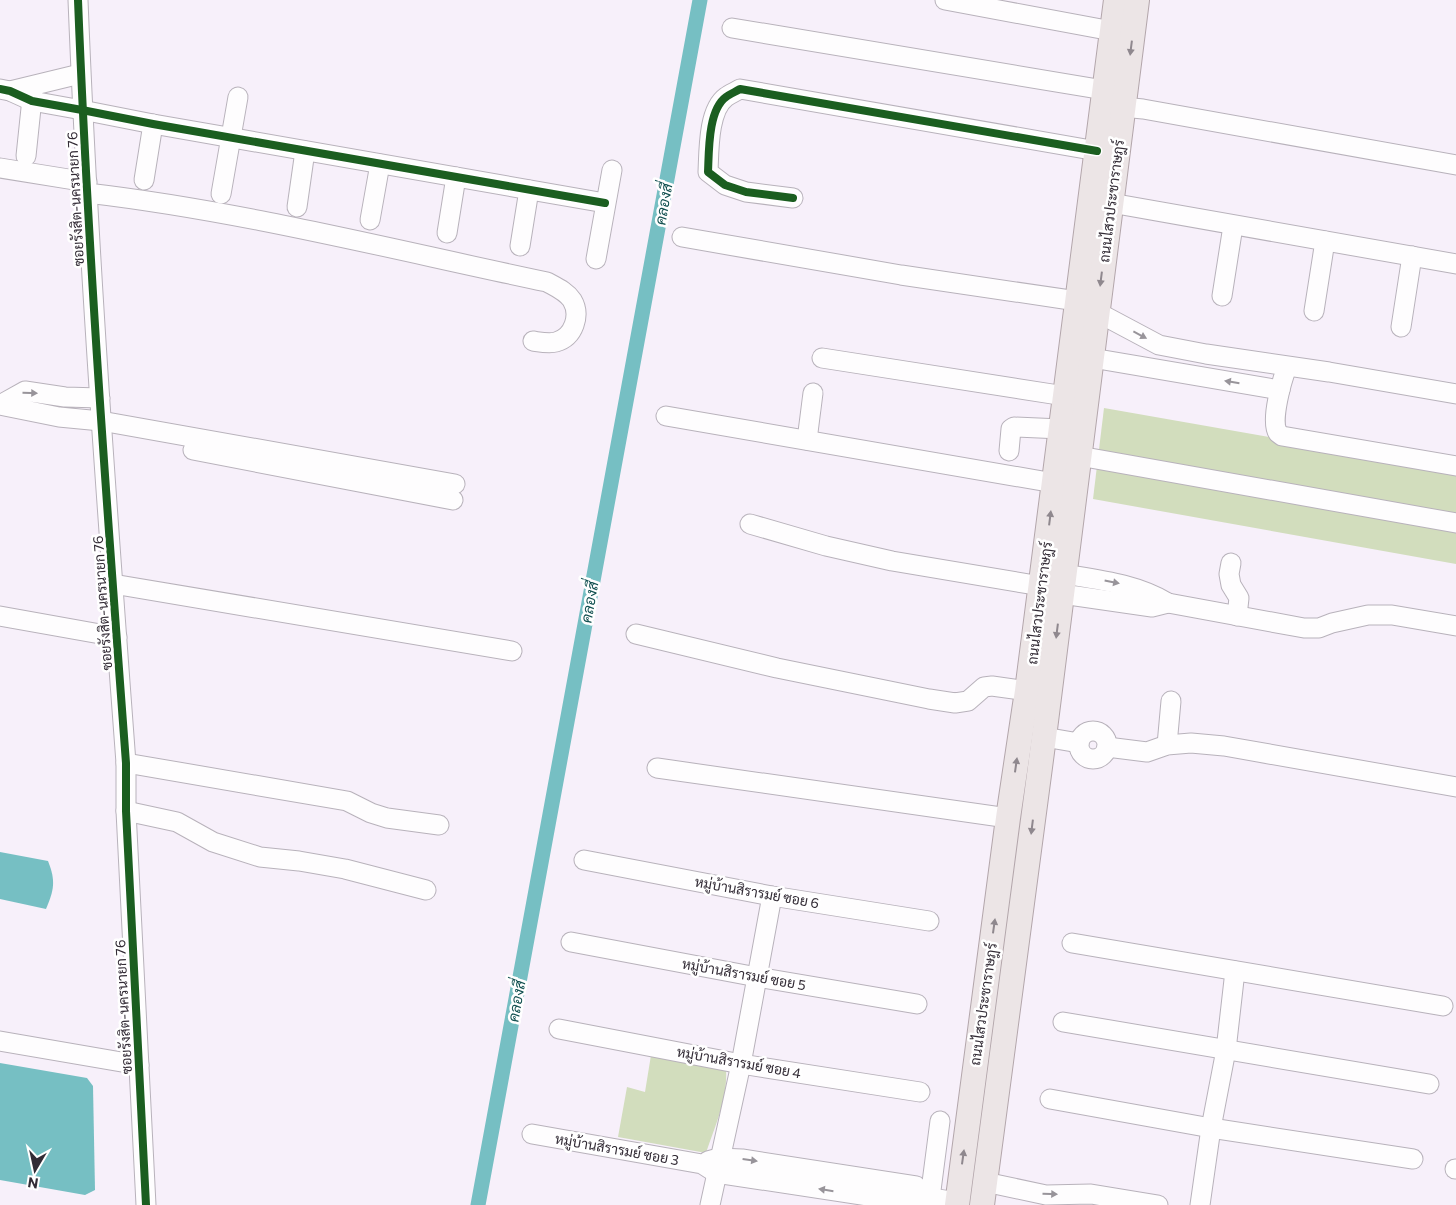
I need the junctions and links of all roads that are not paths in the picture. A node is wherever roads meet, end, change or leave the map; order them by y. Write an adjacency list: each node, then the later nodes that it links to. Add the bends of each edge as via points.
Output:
1 (78, 0): 7 (street, ซอยรังสิต-นครนายก 76)
2 (945, 0): 6 (street)
3 (1116, 0): 6 (main road, ถนนไสวประชาราษฎร์)
4 (1137, 0): 12 (main road, ถนนไสวประชาราษฎร์, one-way to 12)
5 (732, 28): 9 (street)
6 (1112, 30): 9 (main road, ถนนไสวประชาราษฎร์)
7 (80, 74): 10 (street); 13 (street, ซอยรังสิต-นครนายก 76)
8 (5, 90): 10 (street)
9 (1104, 90): 17 (main road, ถนนไสวประชาราษฎร์)
10 (32, 93): 13 (street); 18 (street)
11 (238, 97): 15 (street)
12 (1123, 107): 20 (street); 30 (main road, ถนนไสวประชาราษฎร์)
13 (82, 110): 14 (street); 25 (street, ซอยรังสิต-นครนายก 76)
14 (153, 124): 15 (street); 24 (street)
15 (230, 138): 16 (street); 27 (street)
16 (306, 151): 19 (street); 31 (street)
17 (1097, 151): 28 (street, via 740,89 725,97 715,110 708,172 725,185 746,192); 42 (main road, ถนนไสวประชาราษฎร์)
18 (26, 156)
19 (380, 164): 23 (street); 32 (street)
20 (1456, 165)
21 (0, 168): 25 (street)
22 (612, 170): 29 (street)
23 (456, 177): 26 (street); 34 (street)
24 (144, 180)
25 (87, 187): 45 (street, via 350,238 547,282 565,292 576,310 576,319 572,330 559,341); 55 (street, ซอยรังสิต-นครนายก 76)
26 (529, 190): 29 (street); 37 (street)
27 (221, 194)
28 (793, 198)
29 (605, 203): 39 (street)
30 (1111, 203): 33 (street); 42 (main road, ถนนไสวประชาราษฎร์, one-way to 42)
31 (296, 207)
32 (370, 220)
33 (1233, 226): 36 (street); 41 (street)
34 (447, 233)
35 (682, 237): 42 (street)
36 (1325, 241): 38 (street); 43 (street)
37 (520, 246)
38 (1412, 256): 40 (street); 44 (street)
39 (596, 259)
40 (1456, 264)
41 (1222, 296)
42 (1087, 307): 46 (street, one-way to 46, via 1153,342); 48 (main road, ถนนไสวประชาราษฎร์); 54 (main road, ถนนไสวประชาราษฎร์)
43 (1314, 312)
44 (1401, 327)
45 (533, 341)
46 (1206, 354): 49 (street); 50 (street)
47 (822, 358): 54 (street)
48 (1092, 358): 50 (street); 63 (main road, ถนนไสวประชาราษฎร์)
49 (1287, 366): 51 (street); 53 (street)
50 (1200, 377): 51 (street, one-way to 50)
51 (1280, 390): 64 (street, via 1274,424 1282,436)
52 (813, 393): 61 (street)
53 (1456, 394)
54 (1065, 396): 60 (main road, ถนนไสวประชาราษฎร์)
55 (100, 398): 56 (street, one-way to 55, via 25,391); 59 (street, ซอยรังสิต-นครนายก 76)
56 (0, 405): 59 (street)
57 (0, 415): 59 (street)
58 (666, 416): 61 (street)
59 (102, 427): 66 (street); 70 (street, ซอยรังสิต-นครนายก 76)
60 (1061, 429): 62 (street, via 1014,426); 65 (main road, ถนนไสวประชาราษฎร์)
61 (807, 440): 65 (street)
62 (1009, 451)
63 (1079, 456): 67 (street); 71 (main road, ถนนไสวประชาราษฎร์)
64 (1456, 466)
65 (1054, 483): 71 (main road, ถนนไสวประชาราษฎร์, one-way to 65)
66 (454, 492)
67 (1456, 523)
68 (750, 524): 71 (street, via 892,561)
69 (1231, 563): 73 (street, via 1230,585 1239,598)
70 (113, 584): 76 (street, ซอยรังสิต-นครนายก 76); 77 (street)
71 (1056, 585): 73 (street, via 1127,585 1168,603); 78 (main road, ถนนไสวประชาราษฎร์); 80 (main road, ถนนไสวประชาราษฎร์, one-way to 80)
72 (0, 616): 76 (street)
73 (1237, 616): 74 (street, via 1304,628 1319,628 1368,615 1392,615)
74 (1456, 626)
75 (636, 634): 78 (street, via 777,668 955,703 968,701 984,687)
76 (117, 637): 82 (street, ซอยรังสิต-นครนายก 76)
77 (512, 651)
78 (1027, 691): 86 (main road, ถนนไสวประชาราษฎร์, one-way to 78)
79 (1172, 701): 81 (street)
80 (1044, 736): 81 (street, via 1078,742 1081,753 1091,758 1101,756 1107,747 1146,752); 100 (main road, ถนนไสวประชาราษฎร์, one-way to 100)
81 (1167, 746): 84 (street, via 1191,743 1224,746)
82 (126, 763): 85 (street, ซอยรังสิต-นครนายก 76); 87 (street, via 347,800 387,818)
83 (657, 768): 86 (street)
84 (1456, 787)
85 (126, 811): 89 (street, via 178,822 213,842 260,857 345,869); 105 (street, ซอยรังสิต-นครนายก 76)
86 (1008, 818): 99 (main road, ถนนไสวประชาราษฎร์, one-way to 86)
87 (438, 825)
88 (584, 860): 90 (street, หมู่บ้านสิรารมย์ ซอย 6)
89 (426, 890)
90 (772, 896): 91 (street, หมู่บ้านสิรารมย์ ซอย 6); 95 (street)
91 (929, 921)
92 (571, 942): 95 (street, หมู่บ้านสิรารมย์ ซอย 5)
93 (1072, 943): 94 (street)
94 (1234, 972): 97 (street); 103 (street)
95 (757, 978): 96 (street, หมู่บ้านสิรารมย์ ซอย 5); 104 (street)
96 (917, 1004)
97 (1443, 1006)
98 (1063, 1022): 103 (street)
99 (981, 1025): 100 (main road); 117 (main road, ถนนไสวประชาราษฎร์, one-way to 99)
100 (1006, 1027): 114 (main road, ถนนไสวประชาราษฎร์)
101 (559, 1030): 104 (street, หมู่บ้านสิรารมย์ ซอย 4)
102 (0, 1040): 105 (street)
103 (1226, 1050): 106 (street); 110 (street)
104 (741, 1064): 107 (street, หมู่บ้านสิรารมย์ ซอย 4); 113 (street)
105 (138, 1065): 118 (street, ซอยรังสิต-นครนายก 76)
106 (1429, 1084)
107 (920, 1092)
108 (1050, 1099): 110 (street)
109 (940, 1122): 115 (street)
110 (1211, 1128): 112 (street); 122 (street)
111 (532, 1134): 113 (street, หมู่บ้านสิรารมย์ ซอย 3)
112 (1413, 1159)
113 (712, 1165): 115 (street, หมู่บ้านสิรารมย์ ซอย 3, via 742,1158 790,1175 852,1184 914,1203); 119 (street)
114 (985, 1182): 116 (street); 120 (main road, ถนนไสวประชาราษฎร์)
115 (928, 1197): 117 (street, หมู่บ้านสิรารมย์ ซอย 3)
116 (1025, 1198): 121 (street, one-way to 121, via 1046,1194 1091,1194)
117 (957, 1203)
118 (146, 1205)
119 (710, 1205)
120 (982, 1205)
121 (1158, 1205)
122 (1200, 1205)

